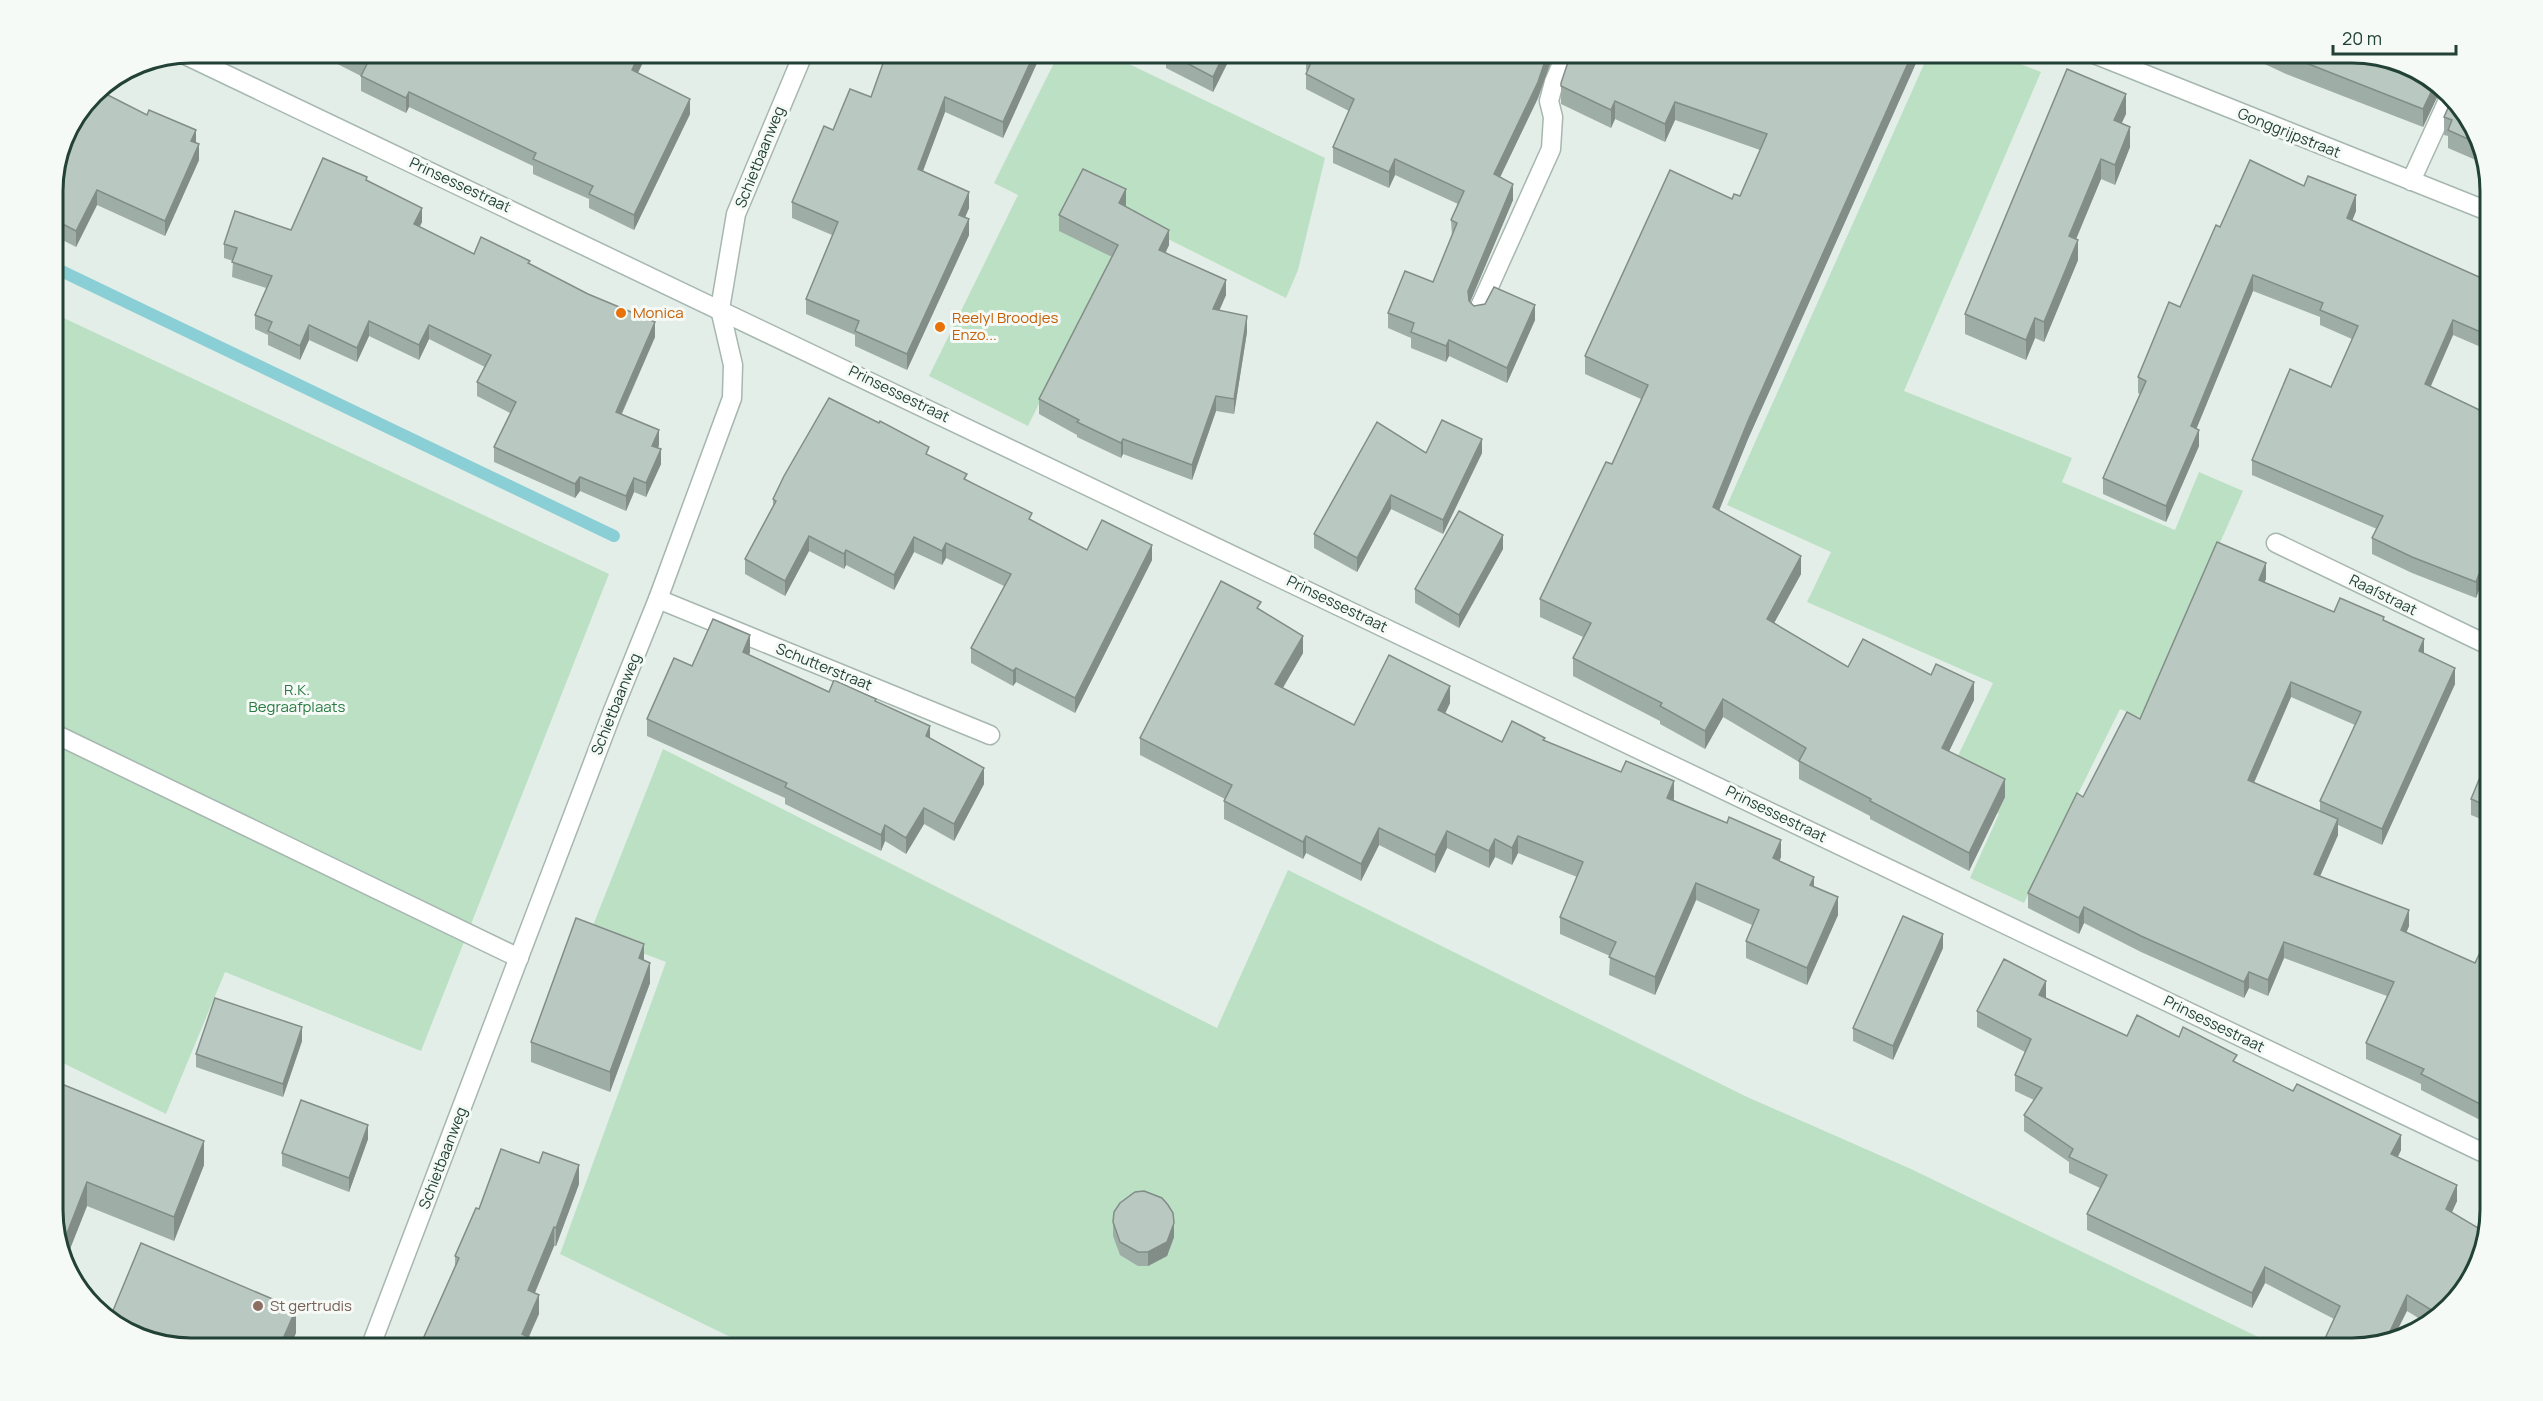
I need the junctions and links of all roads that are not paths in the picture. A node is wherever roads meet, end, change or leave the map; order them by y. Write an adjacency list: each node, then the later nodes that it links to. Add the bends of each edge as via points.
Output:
1 (202, 63): 8 (street, Prinsessestraat)
2 (799, 63): 8 (street, Schietbaanweg, via 739,206)
3 (1562, 63): 9 (street, via 1549,101 1553,117 1551,149)
4 (2116, 63): 6 (street, Gonggrijpstraat)
5 (2446, 104): 6 (street)
6 (2411, 181): 7 (street, Gonggrijpstraat)
7 (2480, 208)
8 (720, 309): 11 (street, Schietbaanweg, via 733,365 732,398); 16 (street, Prinsessestraat)
9 (1478, 311)
10 (2276, 543): 12 (street, Raafstraat)
11 (658, 599): 13 (street, Schutterstraat); 15 (street, Schietbaanweg)
12 (2480, 641)
13 (990, 735)
14 (63, 738): 15 (street)
15 (519, 958): 17 (street, Schietbaanweg)
16 (2480, 1151)
17 (374, 1338)

